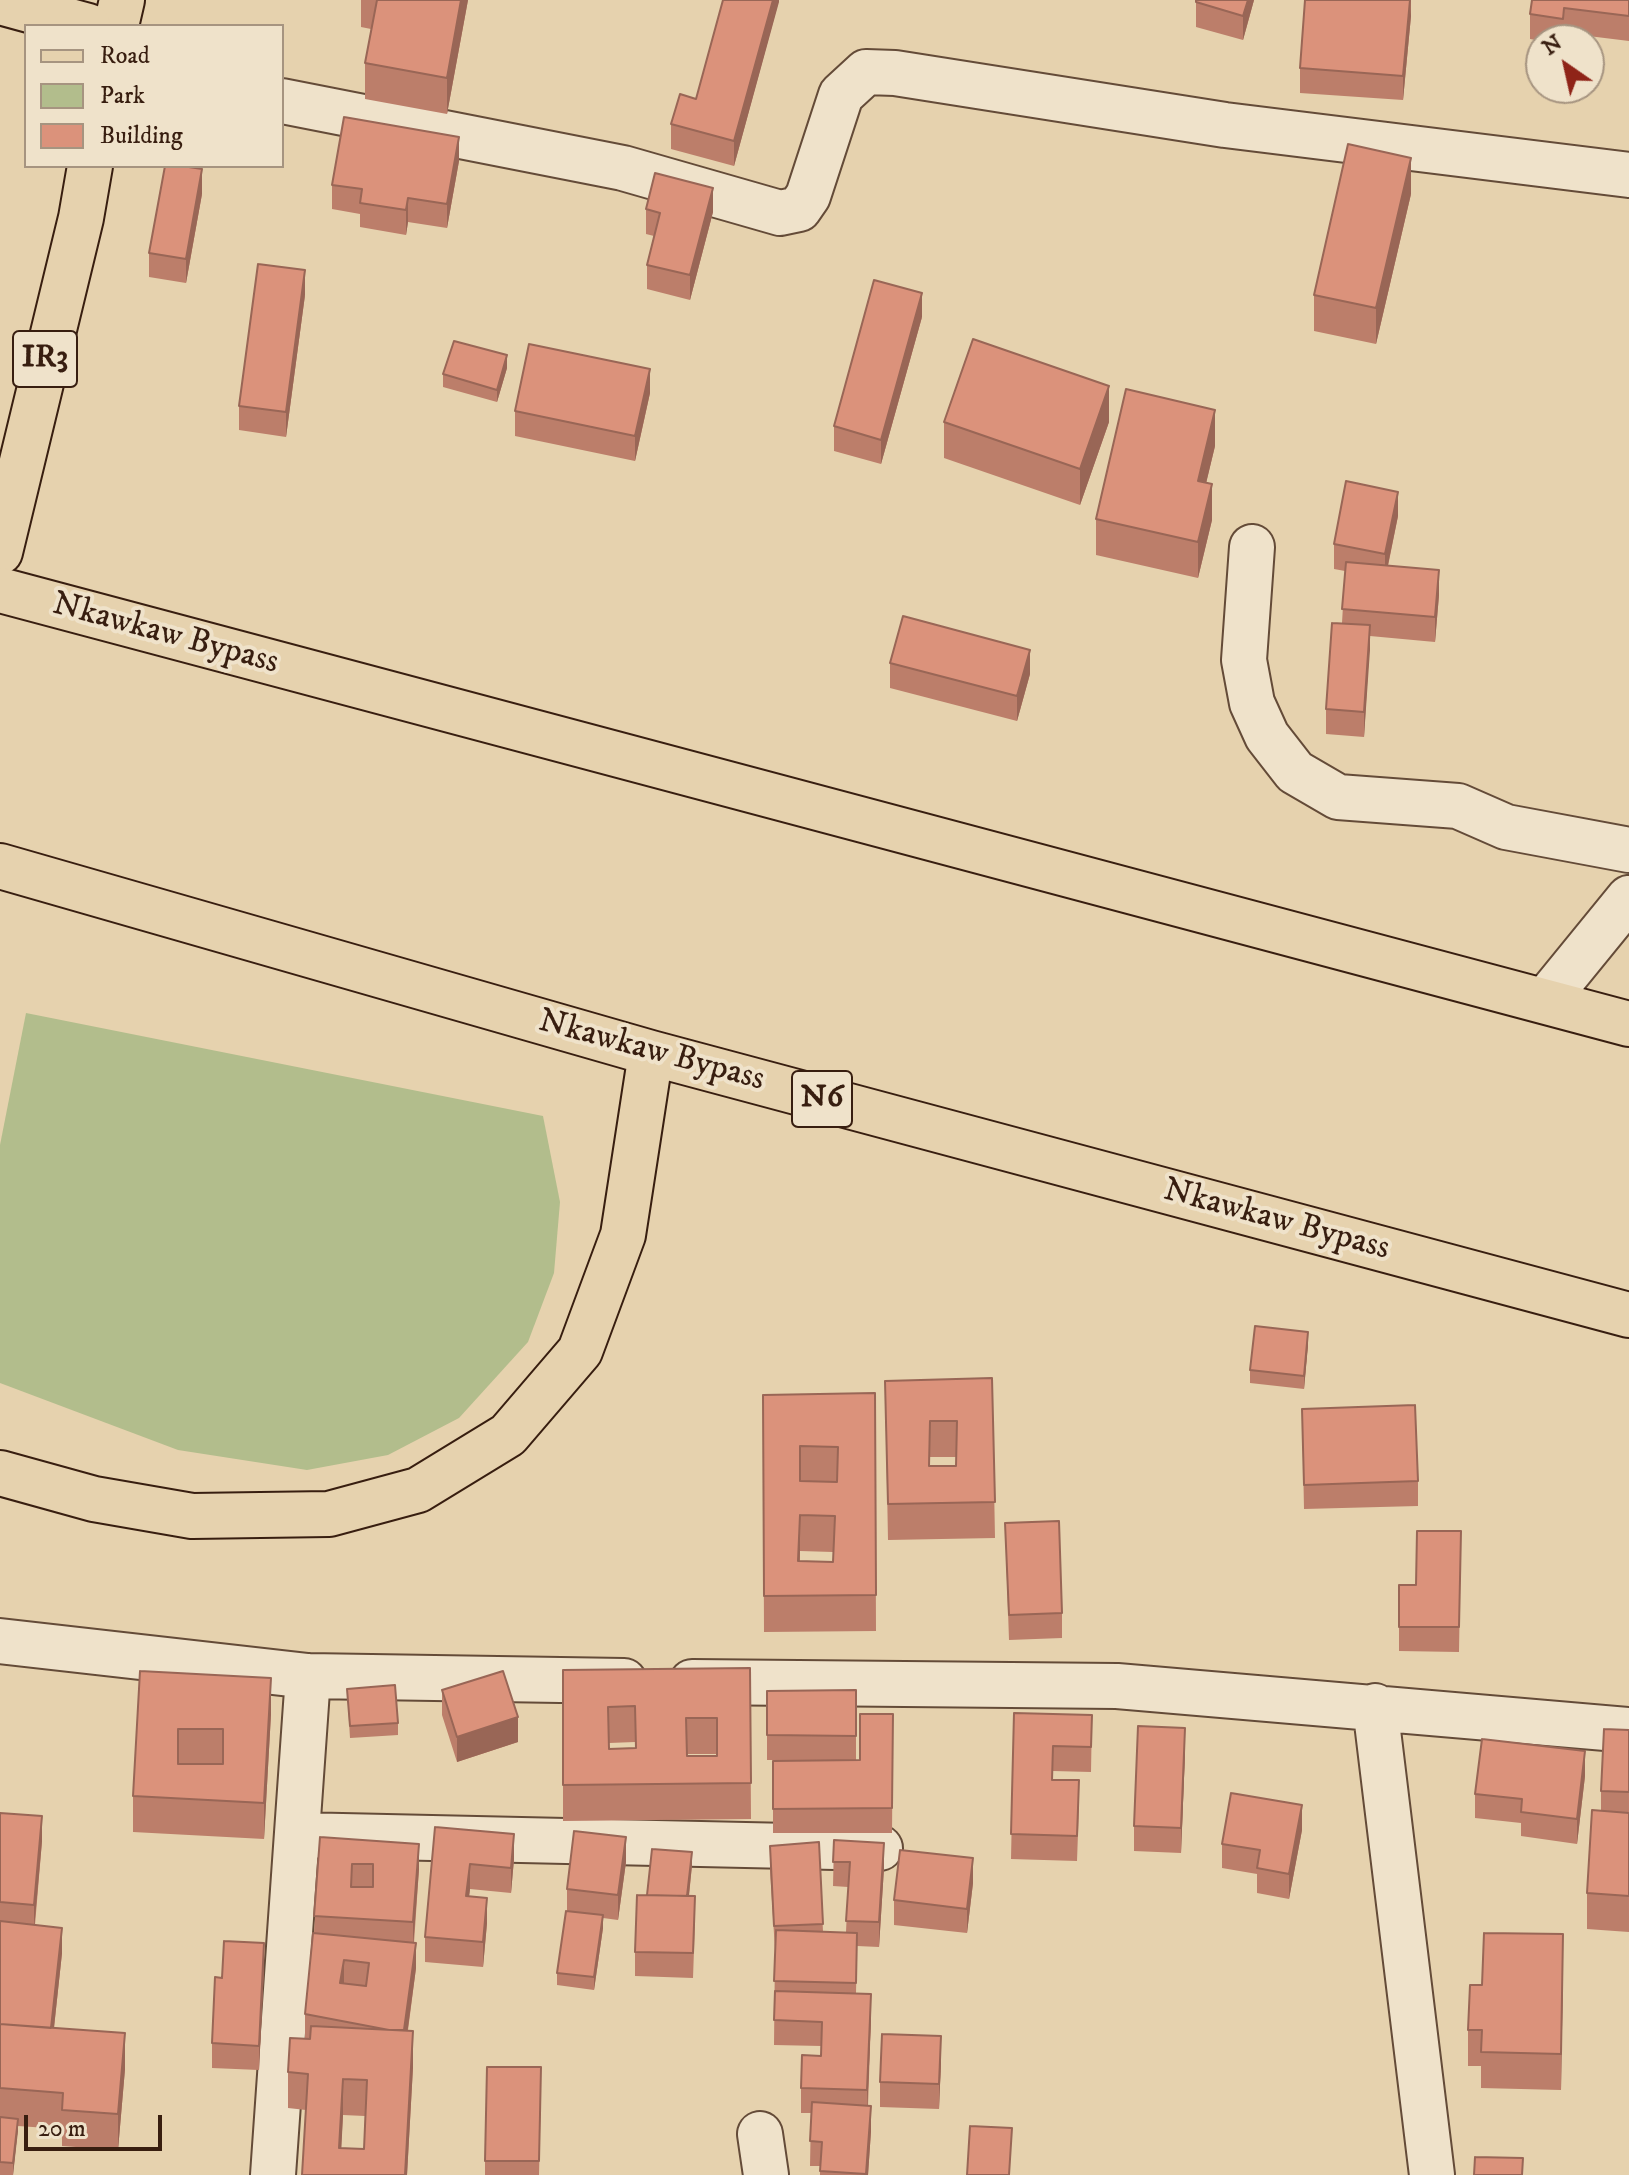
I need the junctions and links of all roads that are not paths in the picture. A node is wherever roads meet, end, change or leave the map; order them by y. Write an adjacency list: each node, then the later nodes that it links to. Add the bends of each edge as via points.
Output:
1 (122, 0): 4 (main road)
2 (0, 2): 3 (main road)
3 (81, 24)
4 (116, 24)
5 (284, 101): 7 (street, via 623,168 780,213 799,209 808,196 841,95 866,72 1241,128)
6 (90, 168): 9 (main road, IR3)
7 (1629, 175)
8 (1252, 547): 11 (street, via 1244,660 1252,703 1267,736 1295,772 1338,797 1458,806 1506,827)
9 (0, 552)
10 (0, 590): 14 (main road, Nkawkaw Bypass)
11 (1629, 850)
12 (9, 868): 16 (main road, Nkawkaw Bypass / N6)
13 (1629, 898): 14 (street)
14 (1545, 1001): 15 (main road, Nkawkaw Bypass)
15 (1629, 1024)
16 (651, 1053): 17 (main road, Nkawkaw Bypass / N6); 18 (main road, via 623,1235 580,1351 508,1435 418,1490 329,1514 192,1516 94,1499)
17 (1629, 1315)
18 (0, 1473)
19 (0, 1641): 20 (street)
20 (308, 1676): 21 (street, via 1117,1686); 23 (street)
21 (1375, 1706): 22 (street); 26 (street)
22 (1629, 1730)
23 (297, 1835): 24 (street); 25 (street)
24 (880, 1848)
25 (273, 2175)
26 (1432, 2175)

